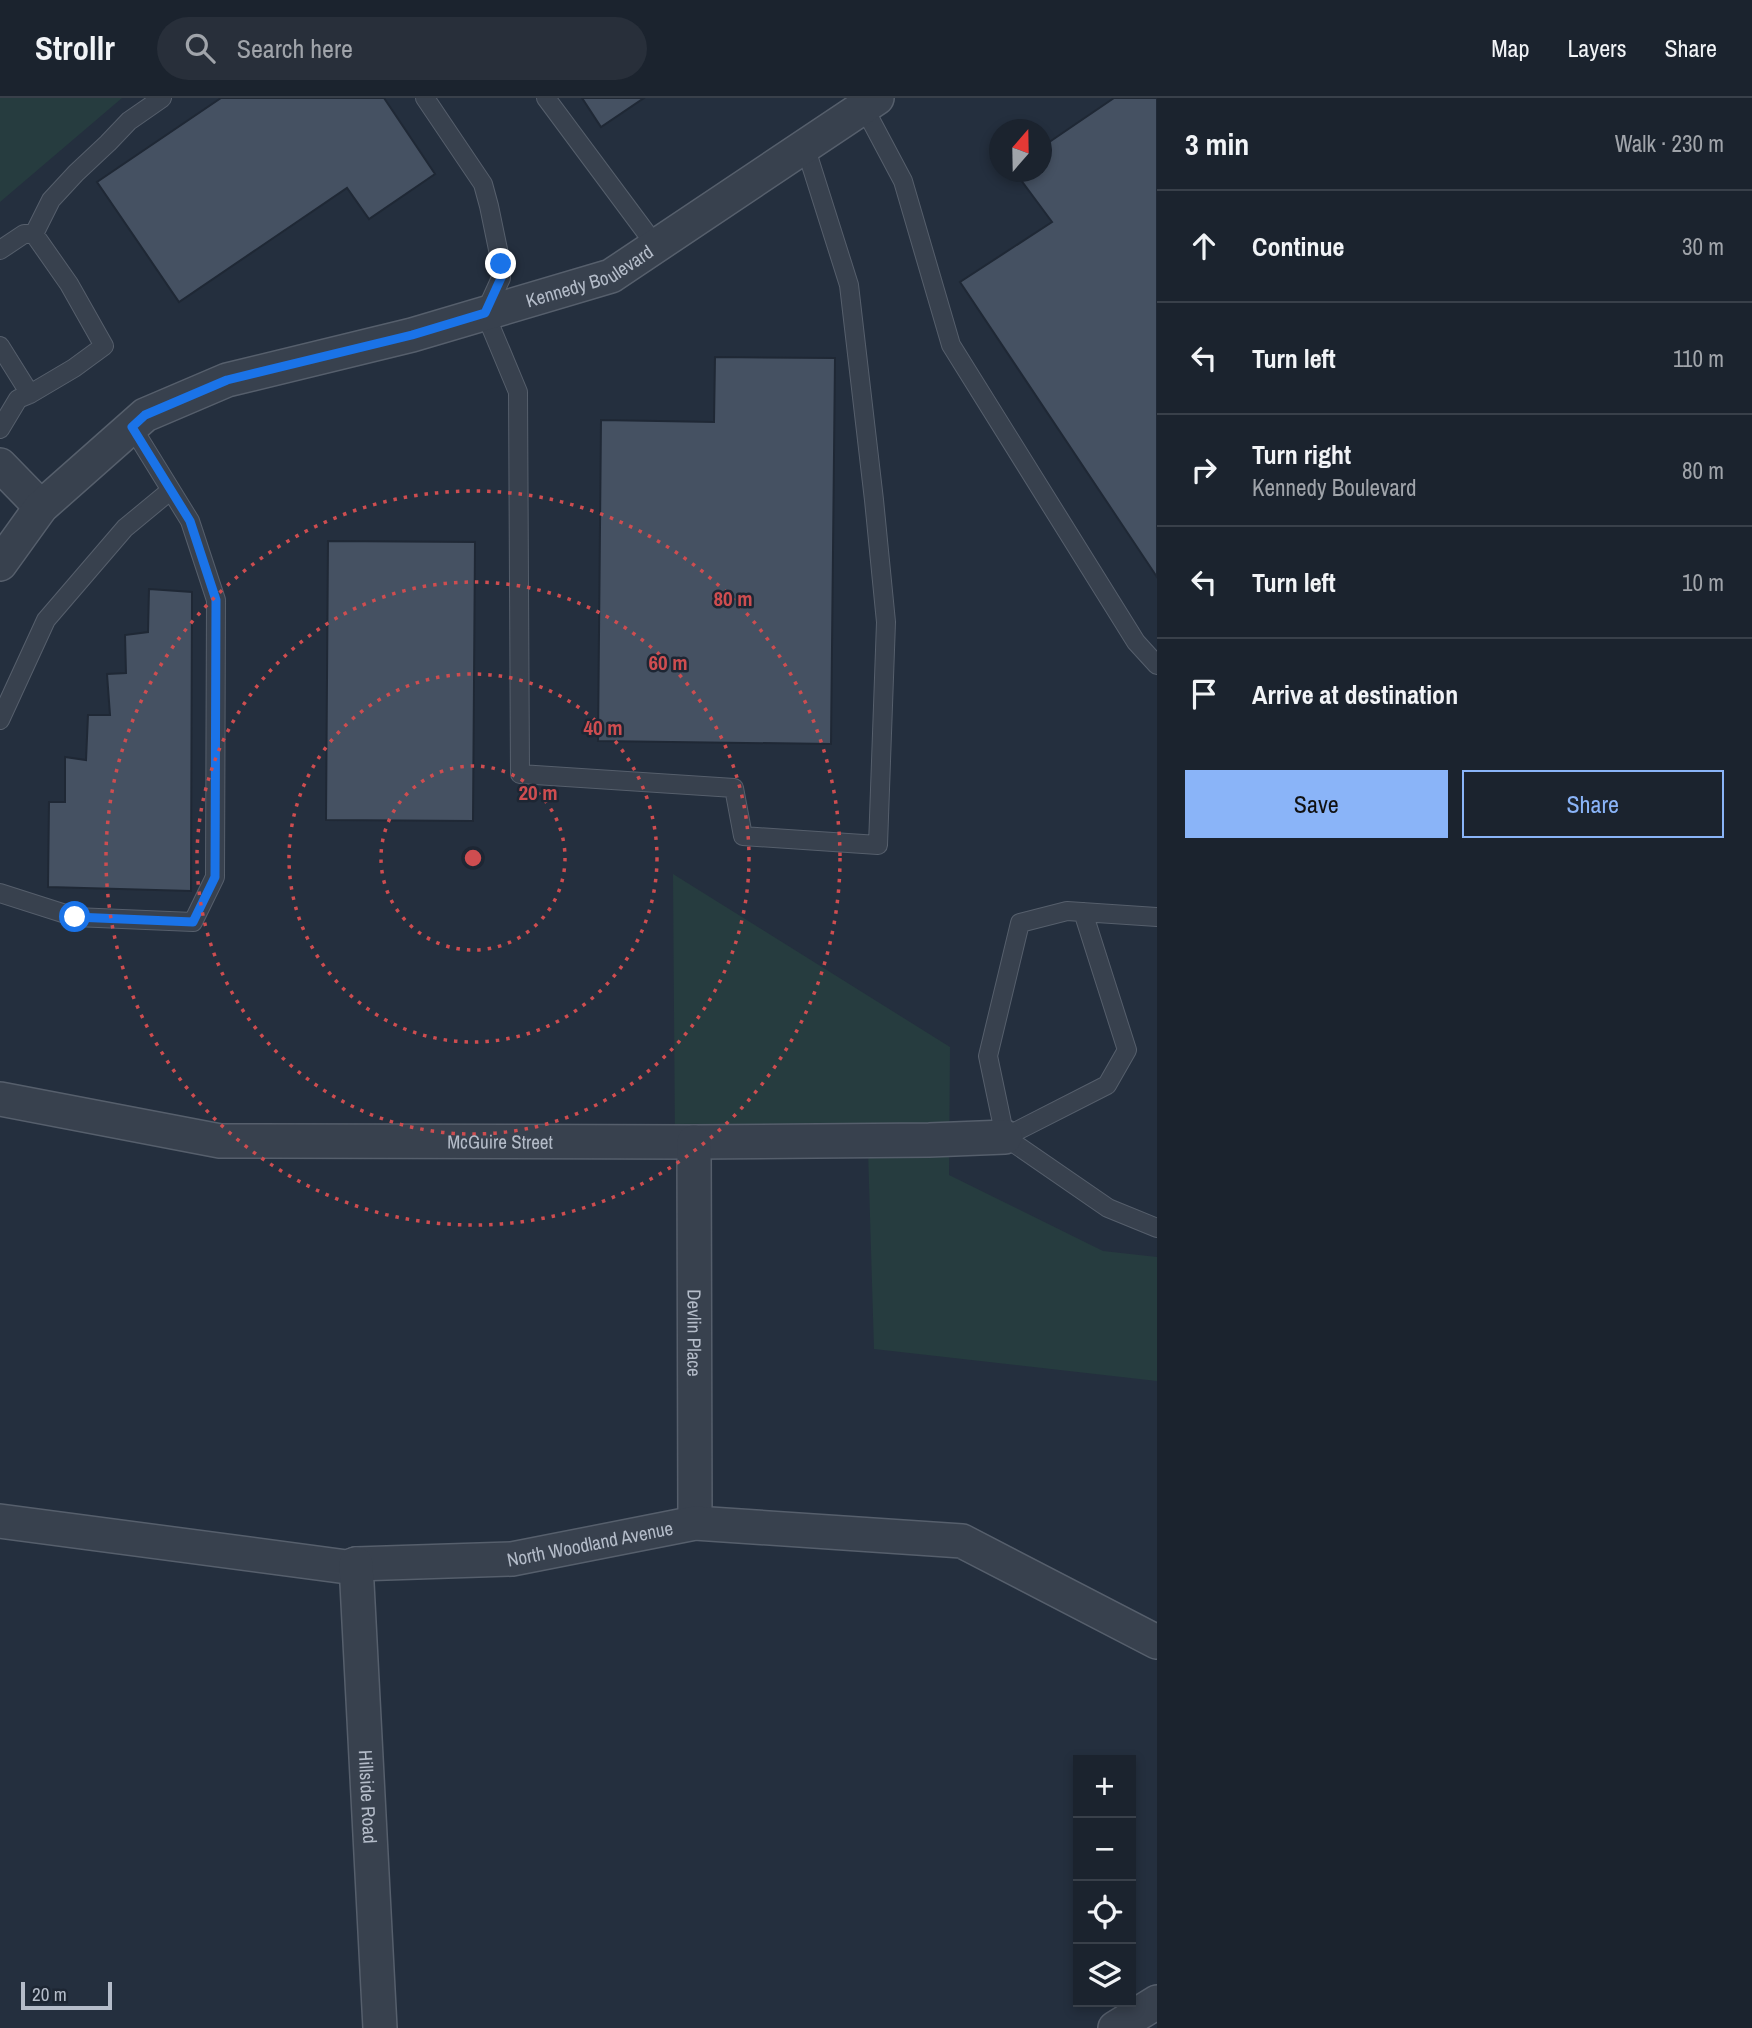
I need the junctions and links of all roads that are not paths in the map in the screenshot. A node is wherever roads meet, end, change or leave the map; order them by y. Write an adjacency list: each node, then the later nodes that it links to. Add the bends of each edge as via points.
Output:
1 (162, 98): 6 (lane, via 129,121 76,173 51,200)
2 (425, 98): 9 (lane, via 483,184 501,278)
3 (546, 98): 7 (lane)
4 (866, 101): 5 (street, Kennedy Boulevard); 18 (lane, via 903,181 951,345 1136,642)
5 (805, 146): 7 (street, Kennedy Boulevard); 9 (lane, via 849,285 874,500 886,622 878,845 743,836 734,788 520,774 518,392)
6 (34, 234): 8 (lane, via 24,234); 11 (lane, via 104,346)
7 (656, 246): 9 (street, Kennedy Boulevard, via 611,276)
8 (0, 250)
9 (485, 313): 12 (street, Kennedy Boulevard, via 227,380 145,415)
10 (0, 346): 11 (lane)
11 (30, 394): 13 (lane, via 18,399)
12 (132, 427): 15 (lane); 16 (street, Kennedy Boulevard)
13 (0, 429)
14 (0, 465): 16 (street)
15 (171, 490): 19 (lane, via 125,528 46,620); 20 (lane, via 190,521 216,600 215,877 193,922 75,917)
16 (41, 507): 17 (street, Kennedy Boulevard)
17 (0, 564)
18 (1157, 665)
19 (0, 720)
20 (0, 893)
21 (1083, 912): 22 (lane); 24 (lane, via 1067,911 1020,923 988,1056); 24 (lane, via 1127,1050 1107,1085)
22 (1157, 917)
23 (0, 1099): 25 (street, McGuire Street, via 220,1141)
24 (1005, 1137): 25 (street, McGuire Street); 26 (lane, via 1108,1208)
25 (694, 1142): 28 (street, Devlin Place)
26 (1157, 1228)
27 (0, 1521): 29 (street, North Woodland Avenue, via 346,1567)
28 (695, 1523): 29 (street, North Woodland Avenue, via 512,1559); 30 (street, North Woodland Avenue, via 962,1541)
29 (356, 1564): 32 (street, Hillside Road)
30 (1157, 1642)
31 (1157, 2002): 33 (street)
32 (380, 2028)
33 (1115, 2028)

